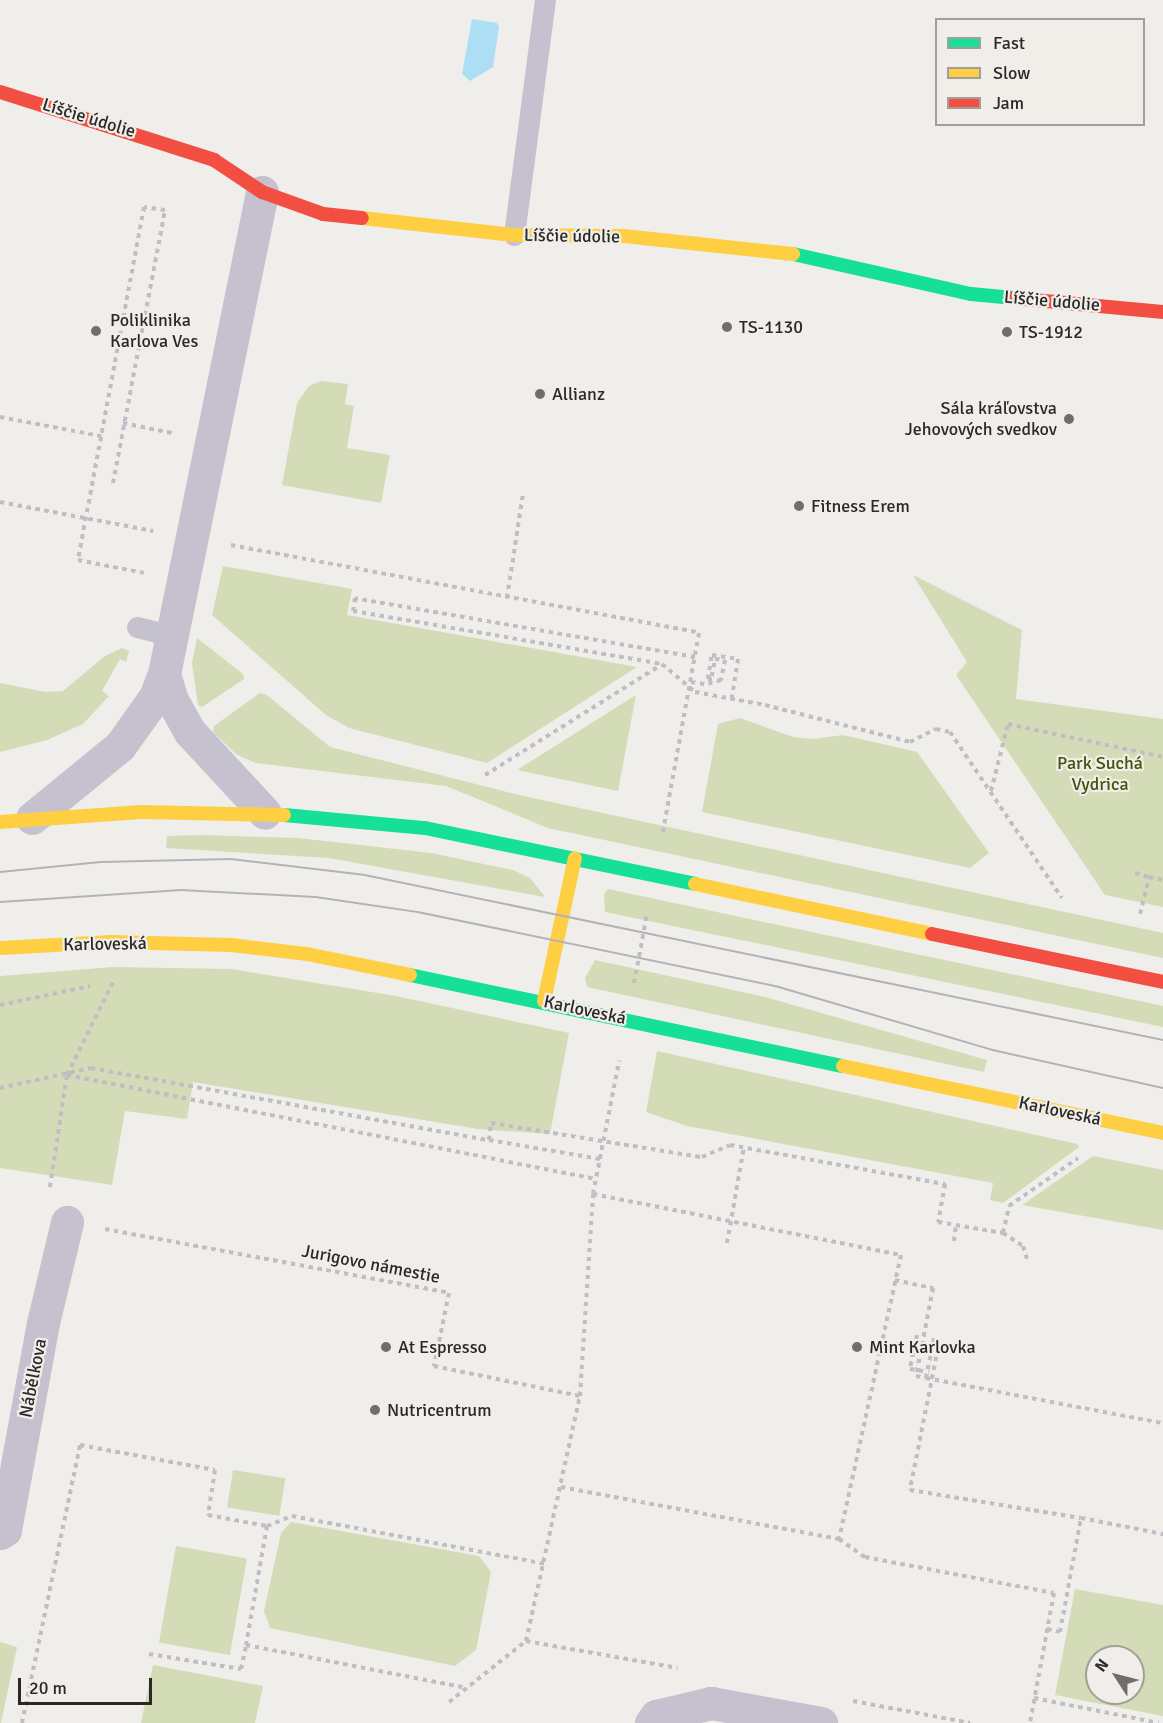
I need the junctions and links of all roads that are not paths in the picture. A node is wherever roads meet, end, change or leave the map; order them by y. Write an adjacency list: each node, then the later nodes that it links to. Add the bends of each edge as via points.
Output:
1 (545, 0): 4 (lane)
2 (0, 92): 3 (main road, Líščie údolie, via 213,160)
3 (262, 192): 4 (main road, Líščie údolie, via 323,214); 7 (street)
4 (514, 235): 5 (main road, Líščie údolie, via 624,236 791,254 971,294)
5 (1163, 312)
6 (136, 627): 7 (lane)
7 (172, 636): 8 (street)
8 (164, 674): 9 (street, via 172,700 190,732); 10 (street, via 154,697 120,746)
9 (265, 813): 10 (main road, via 142,812); 11 (main road, via 425,828)
10 (16, 820)
11 (575, 858): 13 (main road); 14 (main road)
12 (0, 948): 14 (main road, Karloveská, via 111,942 231,945 307,954)
13 (1163, 982)
14 (544, 1001): 15 (main road, Karloveská)
15 (1163, 1133)
16 (67, 1222): 17 (street, Nábělkova, via 43,1323 5,1530)
17 (0, 1533)
18 (651, 1723): 19 (street, via 656,1716 711,1702)
19 (821, 1723)

